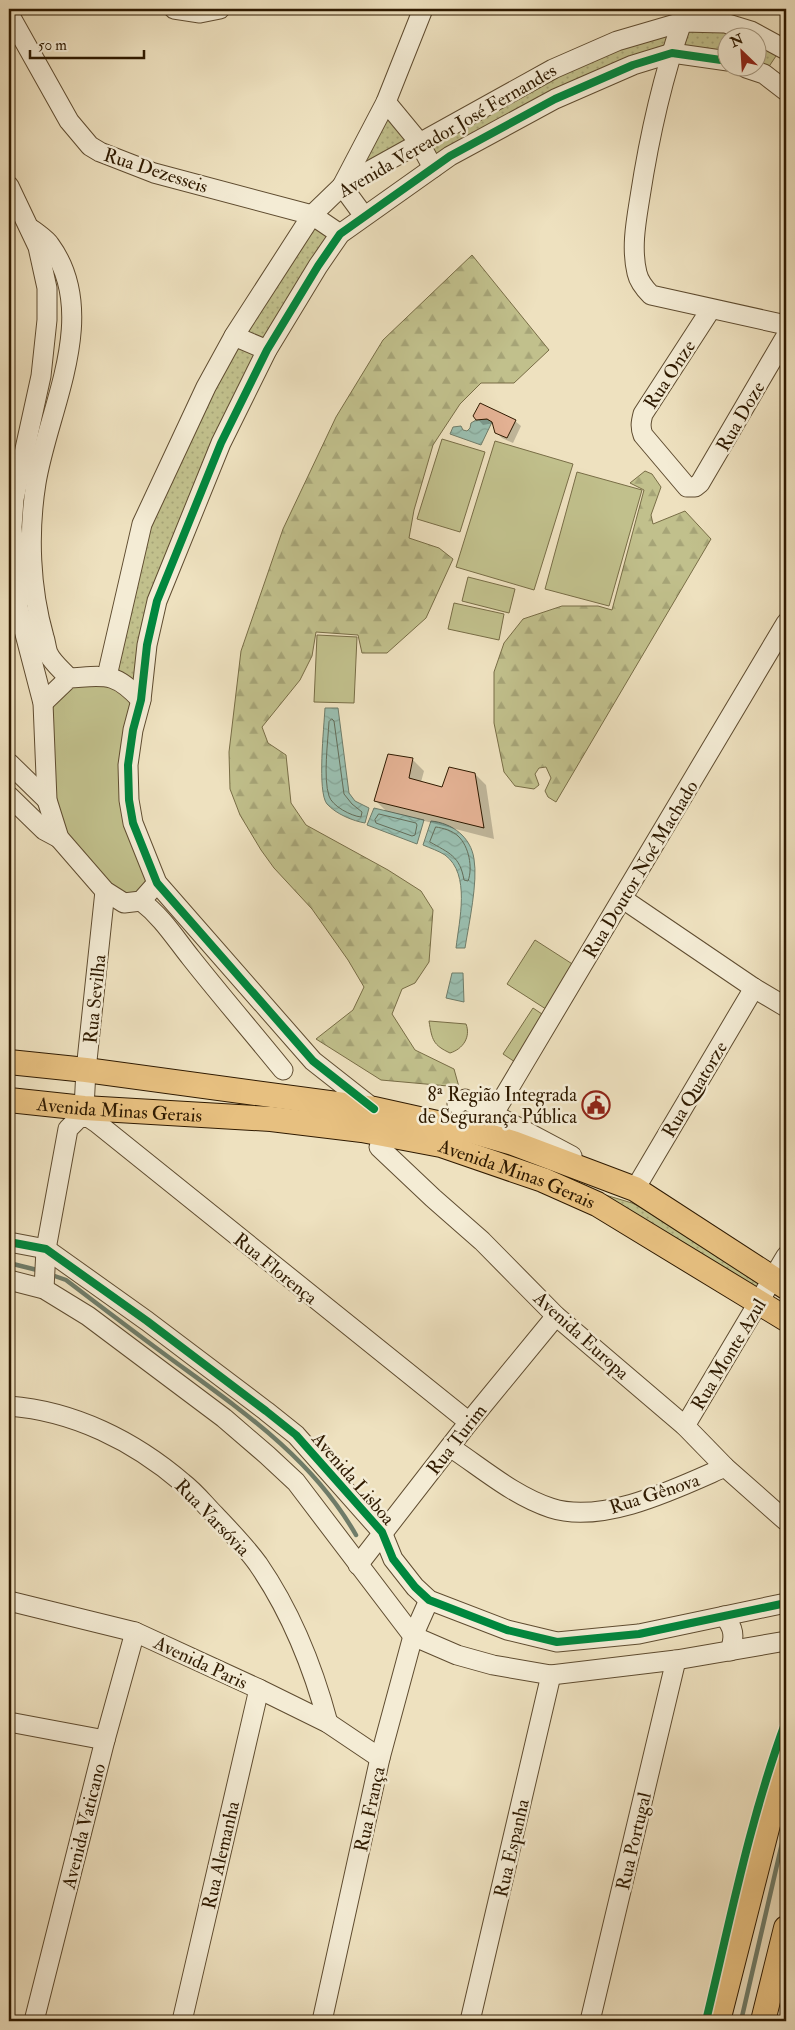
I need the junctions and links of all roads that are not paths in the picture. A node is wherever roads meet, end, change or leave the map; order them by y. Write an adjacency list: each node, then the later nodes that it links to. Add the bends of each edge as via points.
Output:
1 (174, 9): 2 (street, via 200,13)
2 (220, 9)
3 (423, 9): 11 (street)
4 (9, 14): 16 (street, Rua Dezesseis, via 69,121 90,146 154,173)
5 (682, 22): 6 (street, Avenida Vereador José Fernandes, via 725,23 751,31); 7 (street); 12 (street, Avenida Vereador José Fernandes, via 617,41 553,69)
6 (786, 50)
7 (672, 53): 8 (street, Avenida Vereador José Fernandes); 13 (street, Avenida Vereador José Fernandes, via 556,99); 20 (street, via 647,147 635,231 637,274 651,295)
8 (718, 60)
9 (768, 76): 10 (street)
10 (783, 82)
11 (386, 102): 12 (street); 15 (street)
12 (418, 142): 13 (street); 15 (street, Avenida Vereador José Fernandes)
13 (433, 168): 17 (street, Avenida Vereador José Fernandes)
14 (9, 186): 18 (street)
15 (342, 186): 16 (street, Avenida Vereador José Fernandes); 17 (street)
16 (312, 214): 19 (street, Rua Dezesseis); 22 (street, Avenida Vereador José Fernandes)
17 (364, 216): 19 (street, Avenida Vereador José Fernandes)
18 (29, 226): 28 (street, via 49,244 59,260 67,278 71,306 71,336 63,380 36,482 32,546 40,622 49,655); 30 (street, via 38,247 47,288 47,320 41,376 14,499 12,528 18,607)
19 (340, 234): 24 (street, Avenida Vereador José Fernandes)
20 (712, 309): 21 (street); 25 (street, Rua Onze, via 643,414 641,422 643,435)
21 (786, 325)
22 (234, 336): 24 (street); 27 (street, Avenida Vereador José Fernandes, via 206,387 142,524)
23 (786, 336): 25 (street, Rua Doze, via 700,483 696,487)
24 (267, 350): 29 (street, Avenida Vereador José Fernandes, via 220,443 157,601)
25 (687, 487)
26 (785, 628): 37 (street, Rua Doutor Noé Machado)
27 (107, 676): 28 (street); 29 (street, via 127,684)
28 (69, 678): 30 (street)
29 (141, 700): 35 (street, Avenida Vereador José Fernandes, via 128,765 128,800 133,822)
30 (43, 703): 33 (street)
31 (9, 763): 33 (street)
32 (9, 796): 34 (street, via 44,830)
33 (47, 800): 34 (street)
34 (59, 838): 36 (street)
35 (157, 883): 38 (street); 46 (street, Avenida Vereador José Fernandes, via 312,1061)
36 (104, 891): 38 (street, via 124,903); 42 (street, Rua Sevilha)
37 (623, 899): 39 (street); 48 (street, Rua Doutor Noé Machado)
38 (140, 901): 43 (street, via 167,926)
39 (754, 988): 40 (street); 50 (street, Rua Quatorze)
40 (786, 1007)
41 (9, 1062): 42 (main road, Avenida Minas Gerais)
42 (86, 1070): 46 (main road, Avenida Minas Gerais); 47 (street, Rua Sevilha)
43 (283, 1070)
44 (461, 1096): 48 (street, Avenida Minas Gerais)
45 (9, 1100): 47 (main road, Avenida Minas Gerais)
46 (374, 1108): 50 (main road, Avenida Minas Gerais, via 513,1143)
47 (84, 1112): 52 (street, via 68,1129); 57 (main road, Avenida Minas Gerais, via 271,1118 441,1145 542,1180 597,1204); 61 (street, Rua Florença)
48 (493, 1115): 50 (street, Avenida Minas Gerais)
49 (380, 1147): 58 (street, Avenida Europa, via 482,1241)
50 (630, 1187): 55 (main road, Avenida Minas Gerais)
51 (9, 1242): 52 (street, Avenida Lisboa)
52 (46, 1249): 56 (street); 66 (street, Avenida Lisboa, via 147,1321 296,1435)
53 (786, 1256): 55 (street, Rua Monte Azul)
54 (9, 1280): 56 (street)
55 (780, 1283): 57 (street, Rua Monte Azul)
56 (44, 1289): 67 (street, via 96,1322 267,1454 296,1482)
57 (758, 1303): 59 (main road, Avenida Minas Gerais); 62 (street, Rua Monte Azul)
58 (556, 1316): 61 (street, Rua Turim); 62 (street, Avenida Europa)
59 (786, 1319)
60 (9, 1406): 80 (street, Rua Varsóvia, via 70,1418 114,1435 184,1483 258,1564 304,1650)
61 (469, 1422): 63 (street, Rua Turim)
62 (685, 1426): 64 (street, Avenida Europa)
63 (450, 1447): 64 (street, Rua Gênova, via 530,1499 572,1512 603,1510 638,1502); 66 (street, Rua Turim)
64 (725, 1468): 65 (street, Avenida Europa)
65 (786, 1521)
66 (382, 1532): 67 (street, Rua Turim); 68 (street, Avenida Lisboa, via 393,1559 414,1587)
67 (358, 1565): 73 (street)
68 (429, 1600): 71 (street, Avenida Lisboa, via 507,1630 557,1642 639,1634); 73 (street, Rua França)
69 (9, 1601): 72 (street, Avenida Paris)
70 (786, 1603): 71 (street, Avenida Lisboa)
71 (724, 1616): 75 (street, via 734,1634)
72 (135, 1632): 78 (street, Avenida Paris); 81 (street, Avenida Vaticano)
73 (412, 1636): 77 (street, via 493,1666); 82 (street, Rua França)
74 (786, 1642): 75 (street)
75 (730, 1651): 76 (street)
76 (676, 1660): 77 (street); 90 (street, Rua Portugal)
77 (551, 1676): 89 (street, Rua Espanha)
78 (259, 1689): 80 (street, Avenida Paris); 87 (street, Rua Alemanha)
79 (9, 1722): 81 (street)
80 (328, 1723): 82 (street, Avenida Paris)
81 (105, 1740): 86 (street, Avenida Vaticano)
82 (380, 1758): 88 (street, Rua França)
83 (786, 1760): 91 (main road)
84 (786, 1928): 85 (main road)
85 (779, 1983): 92 (main road)
86 (34, 2021)
87 (182, 2021)
88 (322, 2021)
89 (470, 2021)
90 (590, 2021)
91 (718, 2021)
92 (763, 2021)

